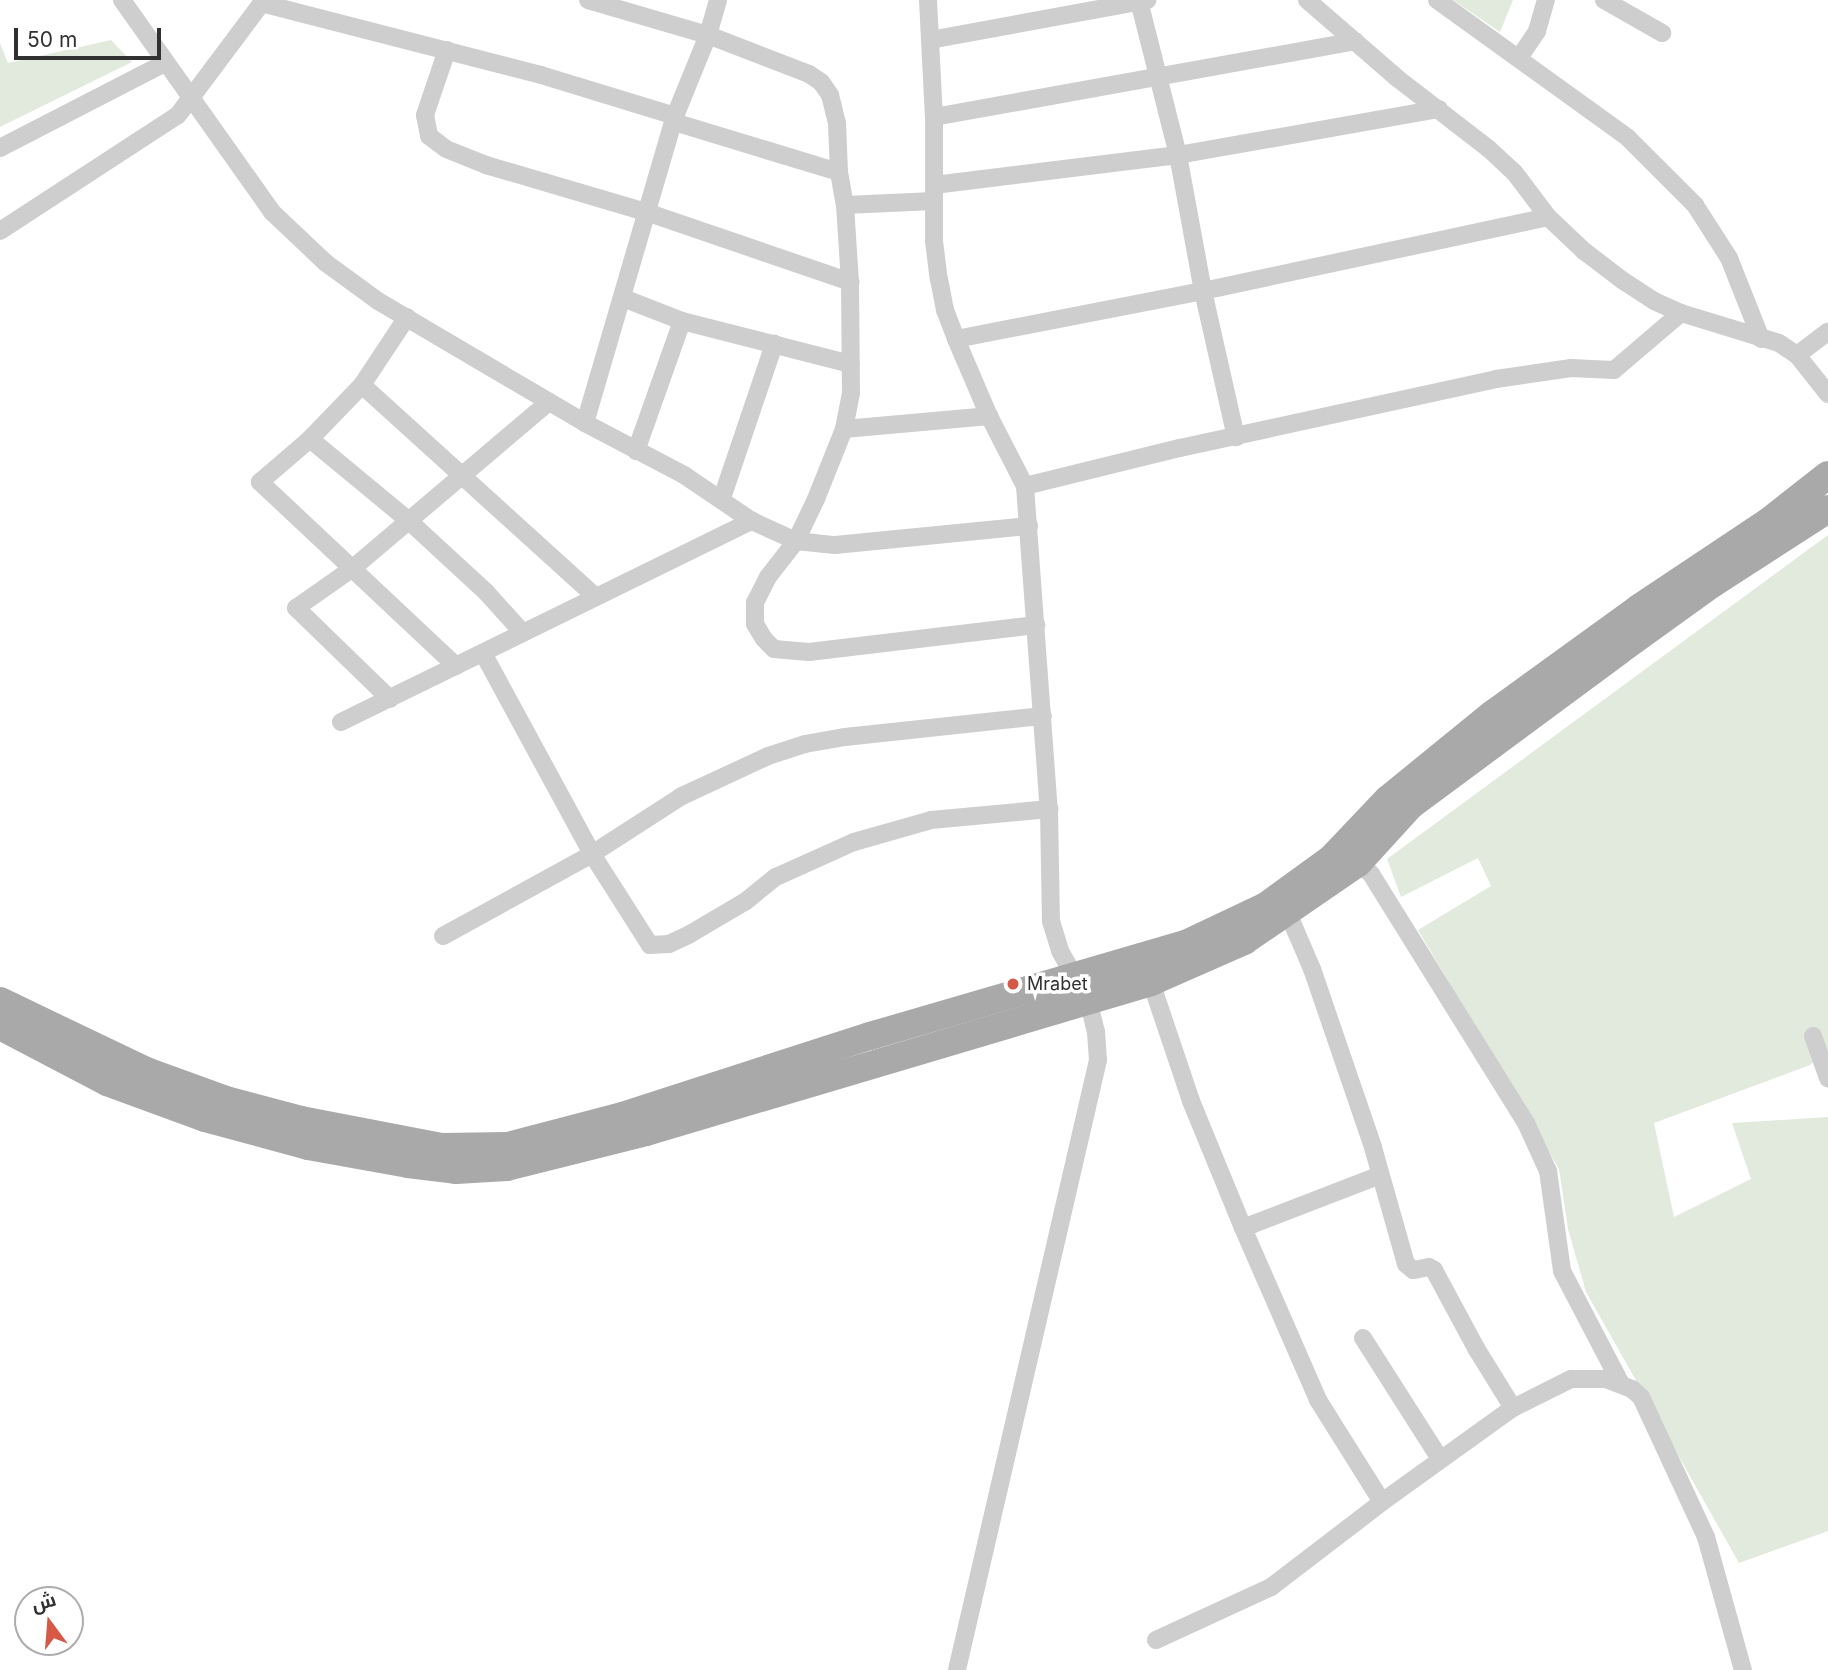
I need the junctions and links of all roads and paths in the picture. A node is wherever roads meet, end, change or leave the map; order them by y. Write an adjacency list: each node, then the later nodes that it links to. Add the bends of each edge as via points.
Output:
1 (588, 0): 12 (street)
2 (718, 0): 12 (street)
3 (928, 0): 13 (street)
4 (1308, 0): 14 (street)
5 (1437, 0): 16 (street)
6 (1546, 0): 16 (street, via 1538,31)
7 (1604, 0): 11 (street)
8 (262, 1): 15 (street); 19 (street)
9 (1143, 1): 13 (street); 18 (street)
10 (129, 3): 17 (street)
11 (1662, 33)
12 (708, 35): 22 (street); 25 (street, via 821,82 830,95 837,124)
13 (930, 40): 21 (street)
14 (1355, 41): 18 (street); 20 (street)
15 (447, 50): 22 (street); 28 (street, via 425,115 429,136 435,142 486,165)
16 (1519, 58): 39 (street, via 1628,138 1695,205 1729,258)
17 (165, 63): 19 (street); 23 (street)
18 (1158, 76): 21 (street); 24 (street)
19 (191, 101): 30 (street, via 151,135); 35 (street, via 272,212 301,241 378,301)
20 (1439, 109): 24 (street); 29 (street, via 1514,172)
21 (933, 117): 26 (street)
22 (674, 119): 25 (street); 28 (street)
23 (0, 148)
24 (1178, 155): 26 (street); 32 (street)
25 (839, 172): 27 (street)
26 (934, 193): 27 (street); 38 (street, via 939,279)
27 (845, 205): 31 (street)
28 (649, 213): 31 (street); 33 (street)
29 (1548, 217): 32 (street); 34 (street, via 1622,280)
30 (0, 231)
31 (850, 282): 42 (street)
32 (1203, 291): 38 (street); 49 (street)
33 (623, 298): 36 (street); 47 (street)
34 (1681, 313): 39 (street); 49 (street, via 1614,370 1571,368 1496,379)
35 (407, 317): 43 (street); 45 (street)
36 (681, 321): 40 (street); 51 (street)
37 (1828, 332): 41 (street)
38 (956, 339): 46 (street)
39 (1761, 339): 41 (street, via 1779,343)
40 (774, 344): 42 (street); 55 (street)
41 (1797, 355): 44 (street)
42 (851, 364): 48 (street)
43 (362, 384): 50 (street); 53 (street)
44 (1828, 394)
45 (549, 402): 47 (street); 53 (street)
46 (989, 416): 48 (street); 54 (street)
47 (585, 423): 51 (street)
48 (844, 429): 60 (street)
49 (1236, 437): 54 (street)
50 (310, 439): 58 (street); 61 (street, via 260,482)
51 (636, 451): 55 (street)
52 (1828, 475): 76 (main road, via 1494,713 1388,799 1332,858 1265,906)
53 (462, 476): 58 (street); 62 (street)
54 (1025, 486): 59 (street)
55 (722, 498): 57 (street)
56 (1828, 509): 72 (main road, via 1712,583 1421,797)
57 (751, 520): 60 (street); 62 (street)
58 (409, 521): 61 (street); 64 (street)
59 (1029, 526): 60 (street, via 835,545); 63 (street)
60 (796, 541): 63 (street, via 755,603 755,624 774,649 836,651)
61 (353, 568): 66 (street); 67 (street, via 296,608)
62 (595, 596): 64 (street)
63 (1036, 625): 68 (street)
64 (523, 633): 65 (street)
65 (484, 653): 66 (street); 71 (street)
66 (456, 666): 67 (street)
67 (390, 699): 69 (street)
68 (1043, 716): 70 (street); 71 (street, via 805,744 682,796)
69 (341, 722)
70 (1049, 809): 71 (street, via 931,820 853,842 776,877 723,916 660,946 643,939); 76 (street, via 1051,921 1060,951)
71 (592, 854): 74 (street)
72 (1359, 863): 73 (main road); 84 (street, via 1371,874 1526,1123 1548,1171 1562,1270)
73 (1289, 914): 75 (main road, via 1244,941); 81 (street, via 1312,969)
74 (443, 936)
75 (1151, 982): 76 (main road); 82 (street, via 1191,1101)
76 (1081, 988): 77 (main road, via 870,1036 622,1116 508,1146 458,1148 301,1120 226,1100 146,1071); 78 (main road, via 646,1132 507,1167 474,1170 408,1164 308,1146 205,1118 107,1082); 89 (street, via 1096,1032 1098,1060)
77 (0, 1002)
78 (0, 1026)
79 (1814, 1036): 80 (street)
80 (1828, 1078)
81 (1380, 1175): 82 (street); 85 (street, via 1406,1264 1413,1270 1429,1266 1434,1270)
82 (1243, 1228): 87 (street, via 1318,1400)
83 (1363, 1338): 86 (street)
84 (1621, 1384): 85 (street, via 1571,1379); 90 (street, via 1647,1406 1699,1521)
85 (1513, 1408): 86 (street)
86 (1440, 1460): 87 (street)
87 (1382, 1502): 88 (street, via 1271,1587)
88 (1157, 1640)
89 (957, 1670)
90 (1743, 1670)

